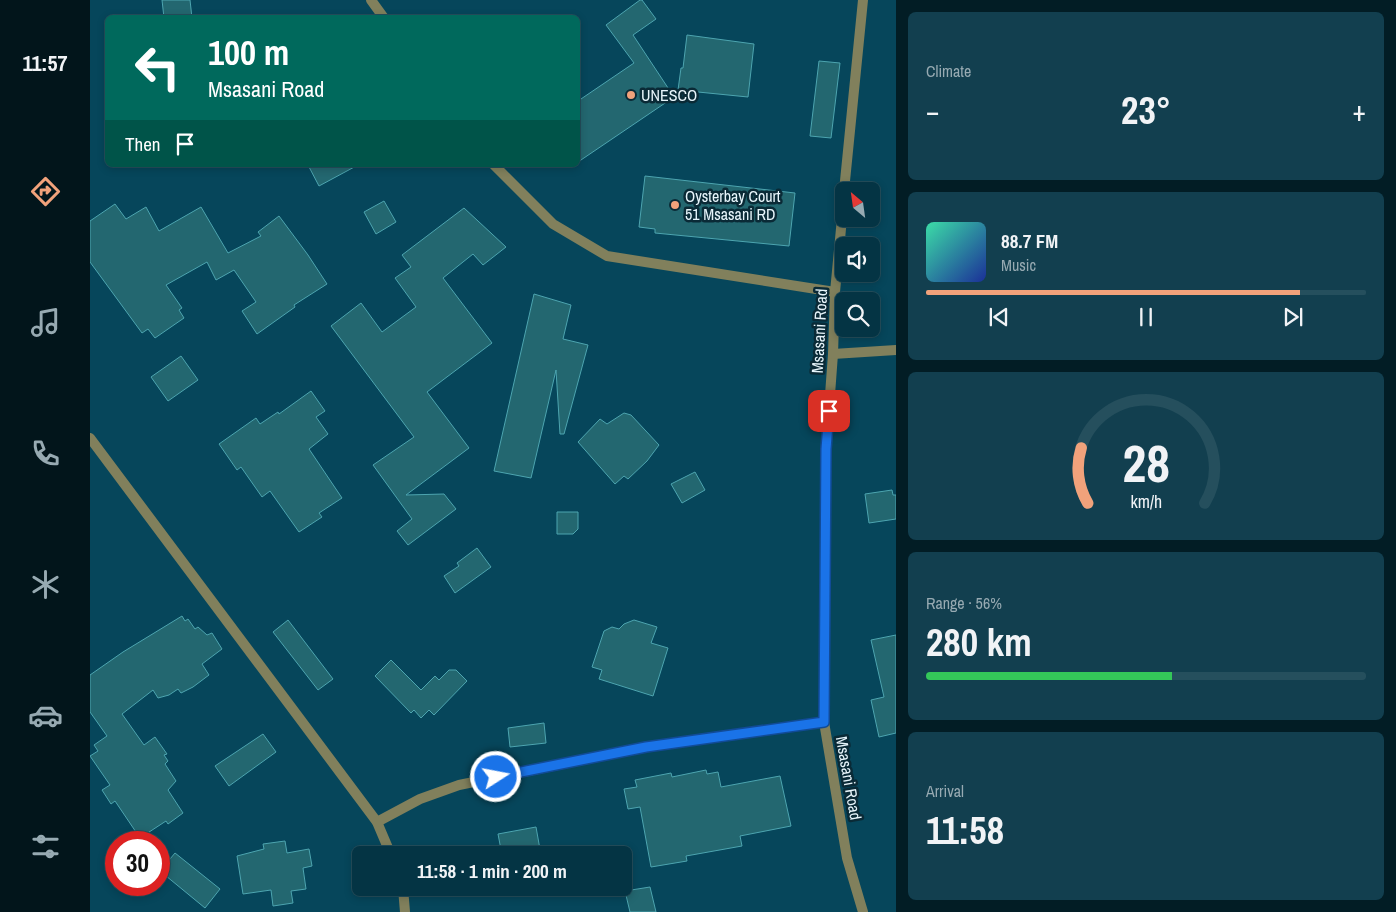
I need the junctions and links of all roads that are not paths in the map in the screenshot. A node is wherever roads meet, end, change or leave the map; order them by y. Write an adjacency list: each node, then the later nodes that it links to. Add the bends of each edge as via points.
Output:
1 (371, 0): 3 (street)
2 (863, 0): 5 (street)
3 (382, 15)
4 (496, 167): 7 (street, via 553,224 607,256)
5 (845, 182)
6 (841, 228): 7 (street, Msasani Road)
7 (835, 292): 9 (street, Msasani Road)
8 (896, 350): 9 (street)
9 (833, 354): 11 (street, Msasani Road, via 826,449)
10 (90, 438): 12 (street)
11 (824, 722): 12 (street, via 646,747 459,785 420,798); 16 (street, Msasani Road, via 847,858)
12 (377, 822): 13 (street)
13 (387, 846)
14 (404, 896): 15 (street)
15 (405, 912)
16 (863, 912)

